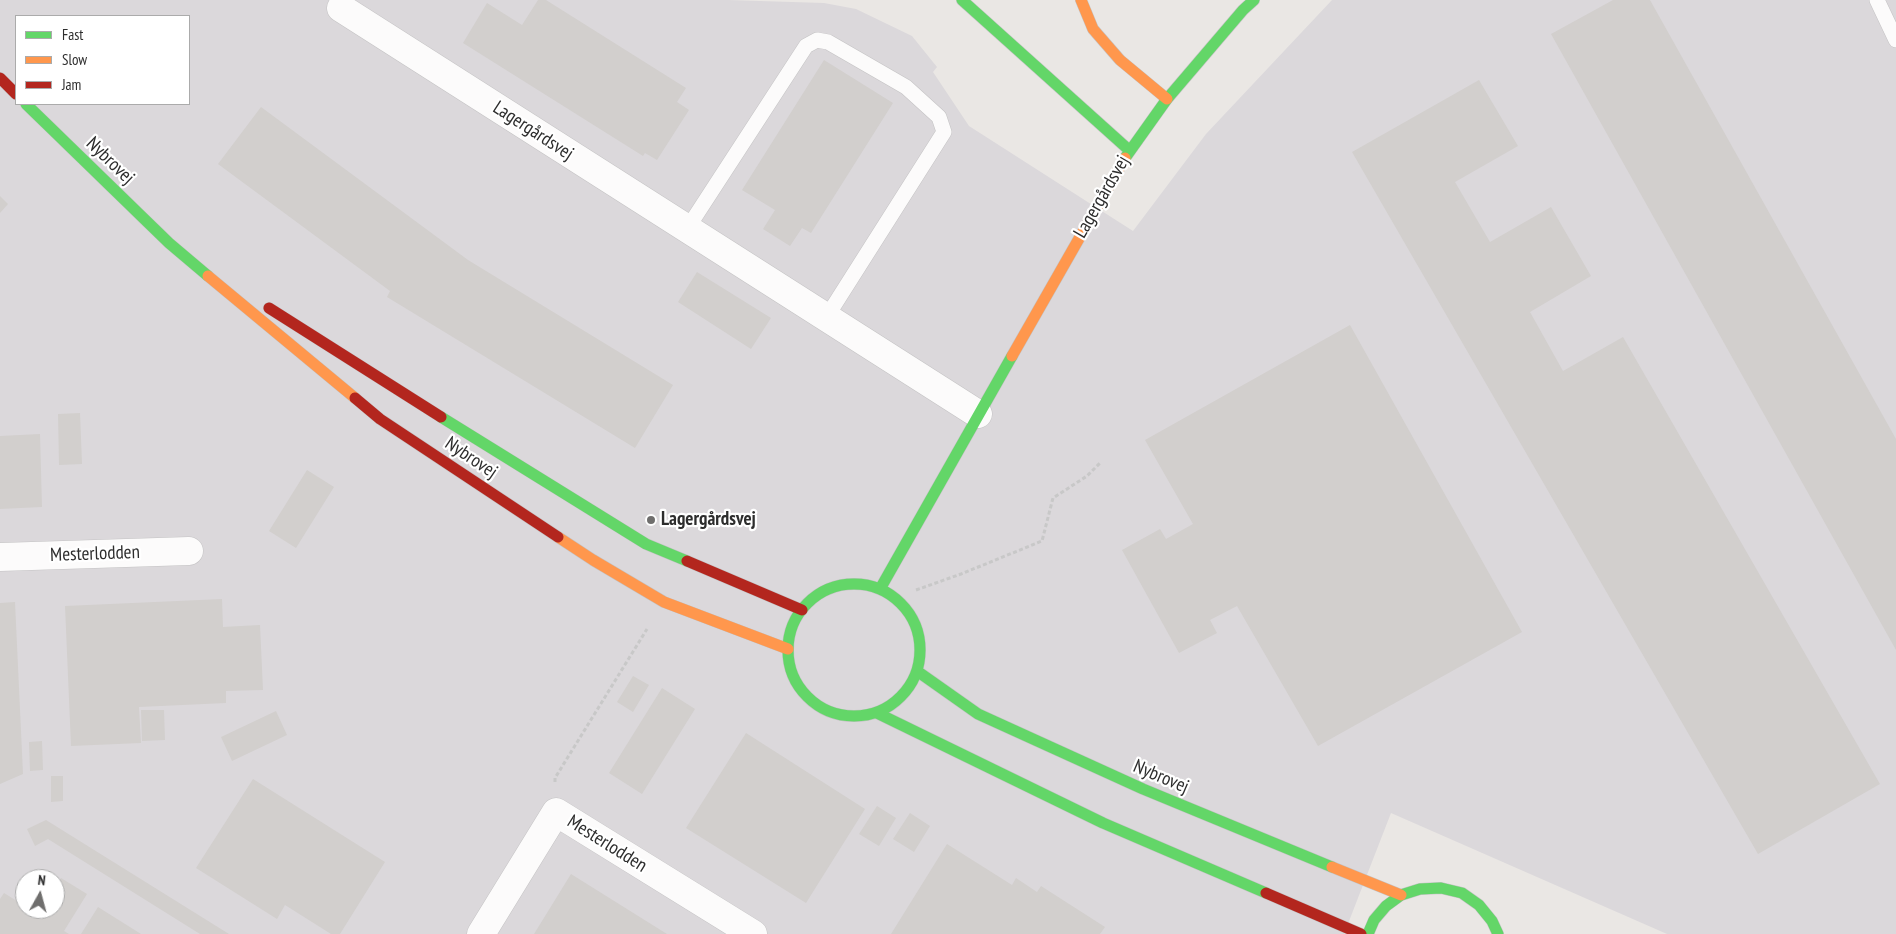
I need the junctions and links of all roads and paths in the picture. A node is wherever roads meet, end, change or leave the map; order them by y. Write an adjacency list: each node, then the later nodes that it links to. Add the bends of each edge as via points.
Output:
1 (962, 0): 11 (main road)
2 (1081, 0): 9 (main road, via 1093,29 1120,60)
3 (1254, 0): 9 (main road, Lagergårdsvej)
4 (1877, 0): 6 (lane)
5 (340, 8): 12 (street, Lagergårdsvej)
6 (1896, 40)
7 (0, 78): 8 (main road)
8 (15, 93)
9 (1167, 99): 11 (main road, Lagergårdsvej)
10 (27, 105): 13 (main road, Nybrovej)
11 (1129, 150): 17 (main road, Lagergårdsvej)
12 (687, 229): 16 (street, Lagergårdsvej); 16 (lane, via 806,46 817,40 828,42 906,87 939,117 944,132)
13 (169, 243): 14 (main road, Nybrovej); 23 (main road, Nybrovej, via 380,419 593,560)
14 (244, 291)
15 (260, 302): 24 (main road, Nybrovej, via 646,544)
16 (826, 318): 17 (street, Lagergårdsvej)
17 (978, 414): 21 (main road, Lagergårdsvej)
18 (1101, 462): 22 (path, via 1087,476 1053,498 1042,541)
19 (189, 551): 20 (street, Mesterlodden)
20 (0, 557)
21 (880, 589): 22 (main road); 24 (main road, via 859,584 837,586 817,595)
22 (894, 597): 26 (main road, via 906,608 920,639)
23 (664, 602): 25 (main road, Nybrovej); 28 (path, via 555,778)
24 (802, 610): 25 (main road, via 791,628)
25 (788, 649): 27 (main road, via 790,670 800,689 815,704 834,713 856,716)
26 (917, 671): 27 (main road, via 908,689 894,703); 29 (main road, Nybrovej, via 978,714 1143,789)
27 (876, 713): 32 (main road, via 1103,823)
28 (556, 812): 30 (street, Mesterlodden); 31 (street, Mesterlodden)
29 (1401, 895): 33 (main road, via 1374,920); 34 (main road, via 1420,889 1441,888 1462,893 1479,905)
30 (481, 934)
31 (754, 934)
32 (1361, 934)
33 (1368, 934)
34 (1498, 934)

